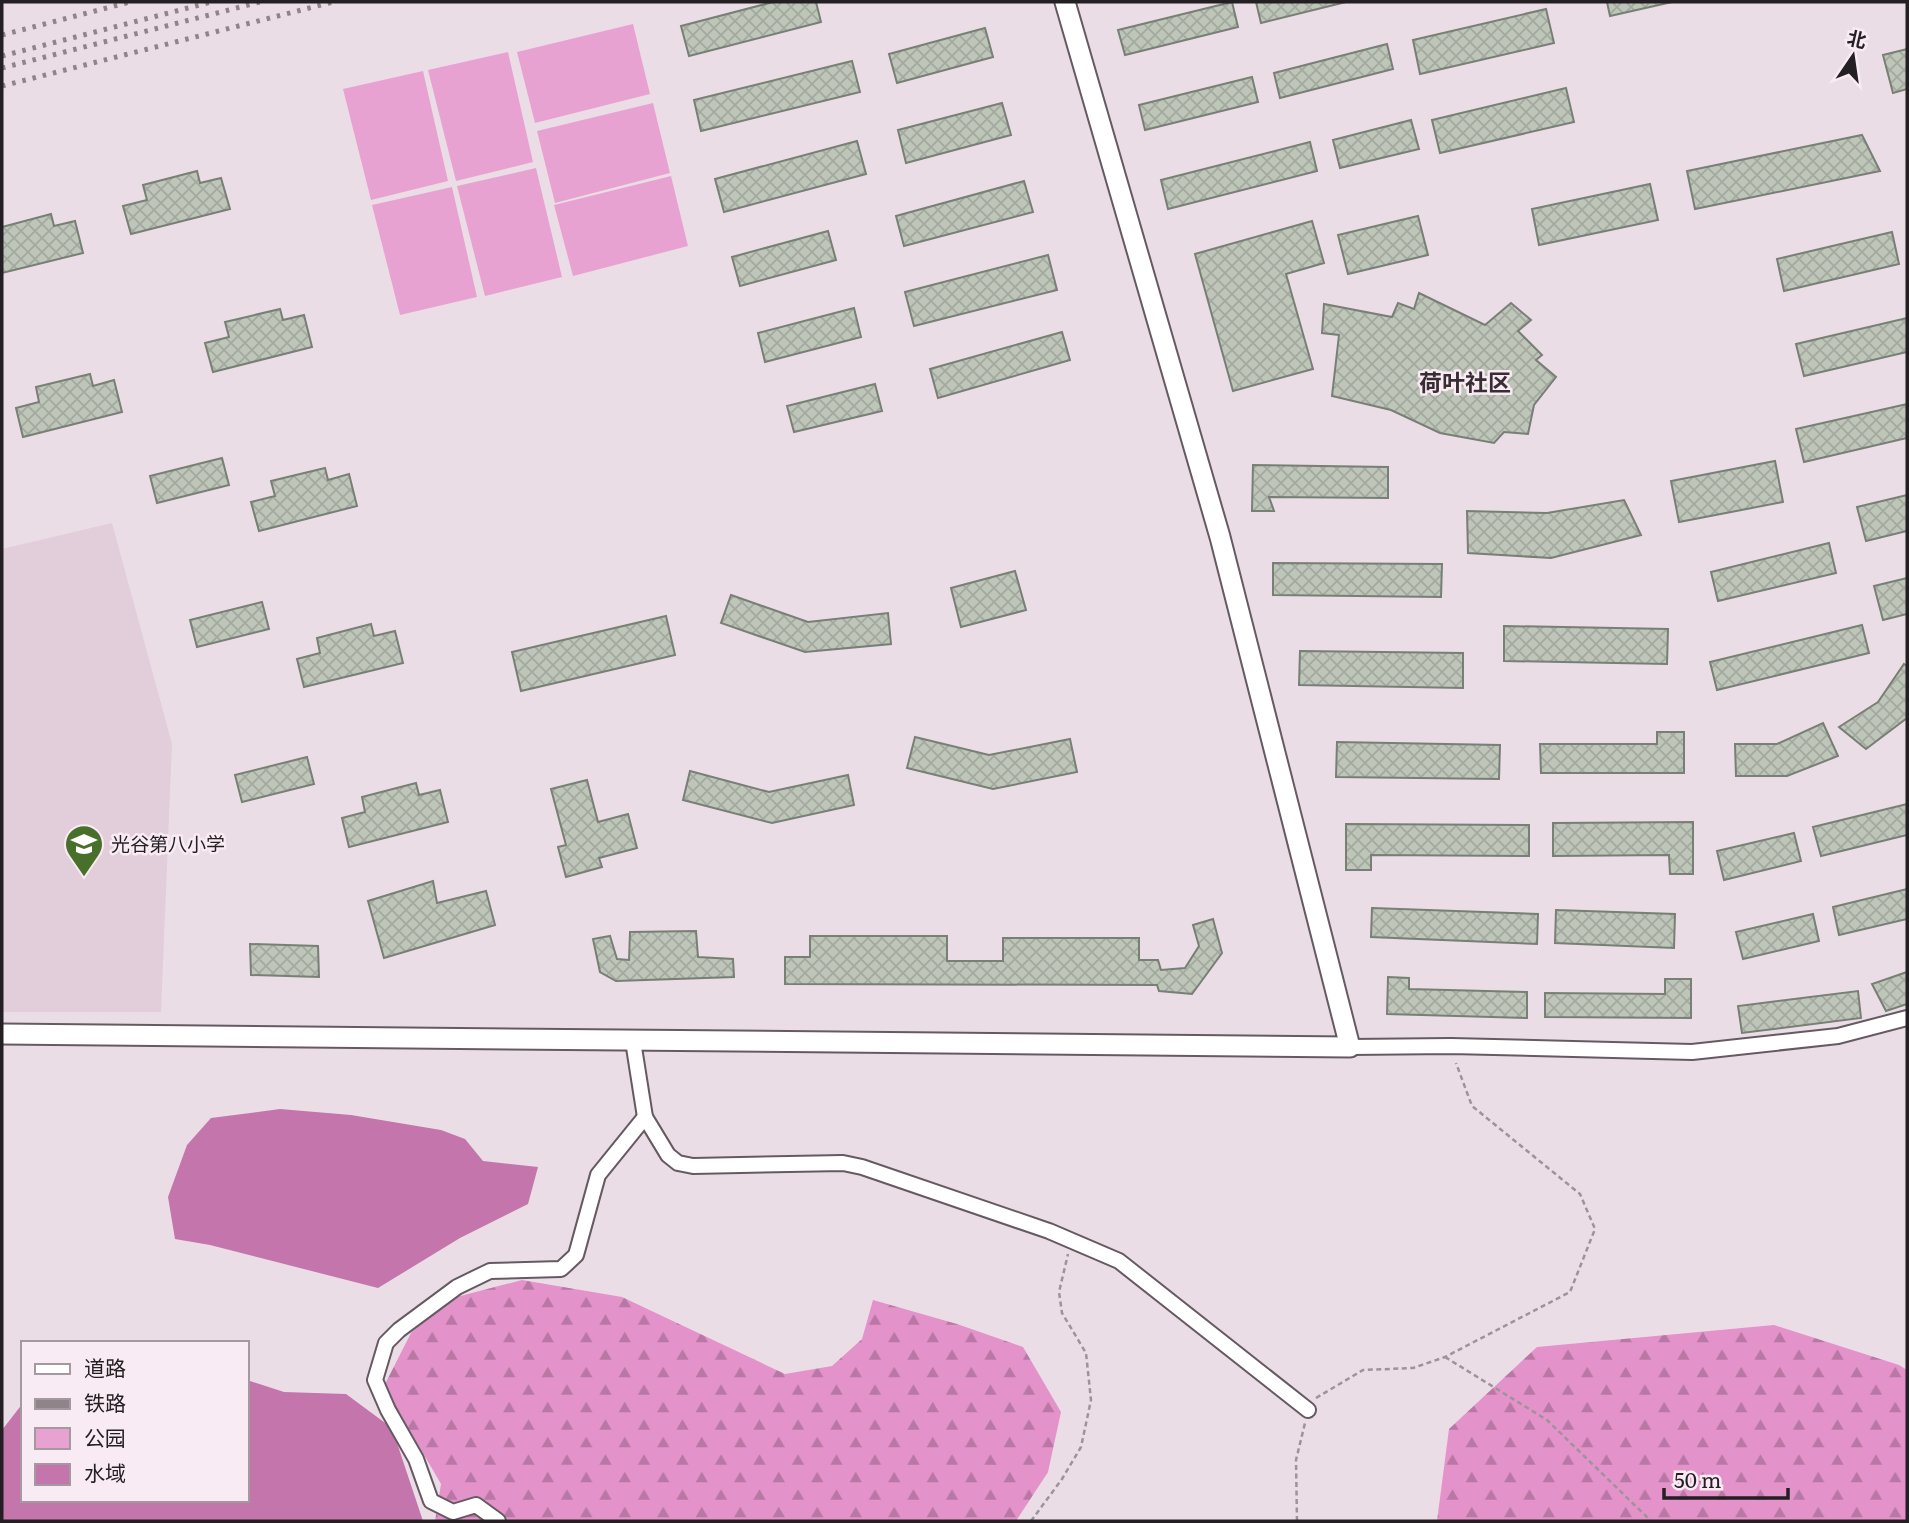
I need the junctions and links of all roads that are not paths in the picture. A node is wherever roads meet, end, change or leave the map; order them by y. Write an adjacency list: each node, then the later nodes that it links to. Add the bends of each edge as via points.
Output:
1 (1065, 2): 5 (main road, via 1220,537)
2 (1907, 1018): 5 (street, via 1838,1036 1692,1052)
3 (2, 1034): 4 (main road)
4 (633, 1041): 5 (main road); 6 (street)
5 (1350, 1047)
6 (645, 1117): 7 (street, via 678,1163 843,1163 863,1167 1049,1231 1119,1261); 8 (street, via 598,1175 576,1255 561,1269 490,1271 457,1287 386,1343 375,1380 416,1459 431,1501 453,1512 476,1505)
7 (1308, 1410)
8 (498, 1521)

